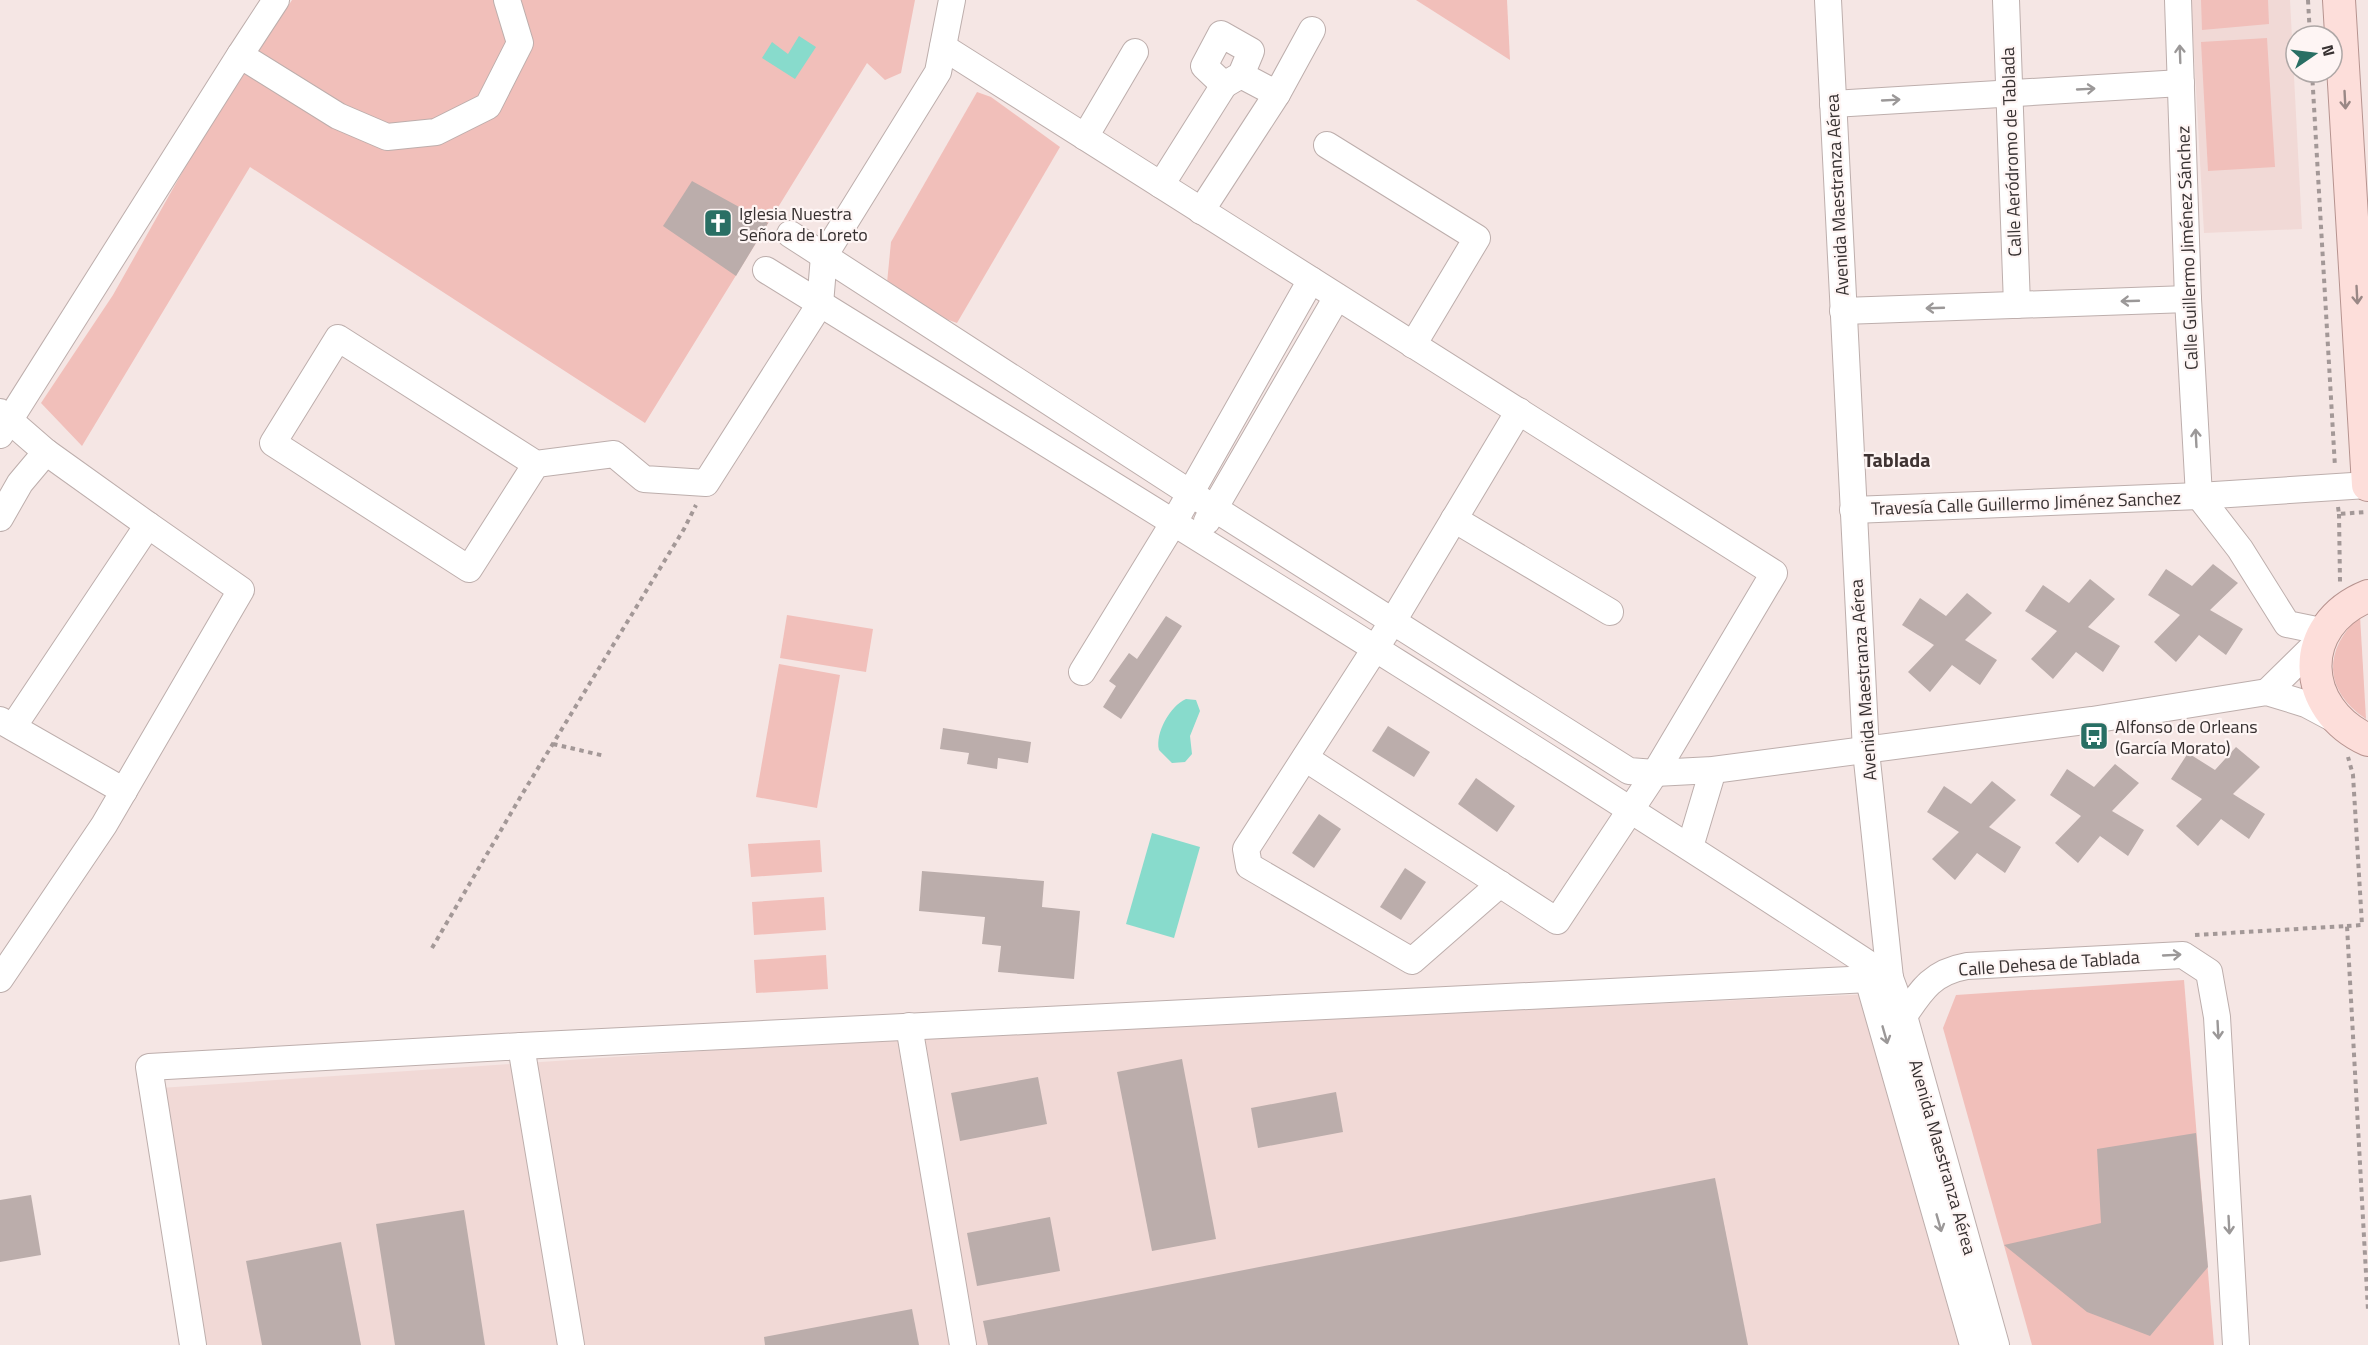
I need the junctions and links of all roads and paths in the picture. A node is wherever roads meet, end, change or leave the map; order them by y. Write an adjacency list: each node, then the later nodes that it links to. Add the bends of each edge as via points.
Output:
1 (276, 0): 14 (street)
2 (507, 0): 14 (street, via 520,43 488,106 436,132 387,137 338,116)
3 (952, 0): 12 (street)
4 (1828, 0): 19 (street, Avenida Maestranza Aérea)
5 (2006, 0): 17 (street, Calle Aeródromo de Tablada)
6 (2178, 0): 15 (street, Calle Guillermo Jiménez Sánchez, one-way to 6)
7 (2308, 0): 10 (path)
8 (2339, 0): 43 (main road, one-way to 43)
9 (2361, 0): 20 (main road)
10 (2309, 24)
11 (1312, 30): 18 (street)
12 (943, 47): 21 (street); 26 (street, via 938,72)
13 (1135, 52): 21 (street)
14 (240, 55): 36 (street)
15 (2181, 83): 17 (street, one-way to 15); 30 (street, Calle Guillermo Jiménez Sánchez)
16 (2313, 84): 41 (path)
17 (2009, 93): 19 (street, one-way to 17); 32 (street, Calle Aeródromo de Tablada)
18 (1277, 94): 23 (street, via 1233,80); 24 (street)
19 (1833, 104): 33 (street, Avenida Maestranza Aérea)
20 (2368, 123)
21 (1084, 137): 23 (street)
22 (1327, 145): 34 (street, via 1477,238)
23 (1161, 185): 24 (street)
24 (1202, 211): 28 (street)
25 (790, 234): 26 (street)
26 (824, 256): 31 (street); 42 (street)
27 (766, 270): 31 (street)
28 (1311, 280): 29 (street); 42 (street)
29 (1337, 297): 34 (street); 45 (street)
30 (2188, 299): 32 (street, one-way to 32); 44 (street, Calle Guillermo Jiménez Sánchez, one-way to 30)
31 (820, 304): 40 (street); 49 (street)
32 (2017, 305): 33 (street, one-way to 33)
33 (1843, 311): 46 (street, Avenida Maestranza Aérea)
34 (1413, 345): 35 (street)
35 (1519, 411): 48 (street); 67 (street, via 1774,573)
36 (4, 422): 37 (street)
37 (46, 452): 39 (street); 50 (street)
38 (536, 464): 38 (street, via 338,338 273,443 470,569); 40 (street, via 614,454 644,479)
39 (10, 481): 47 (street)
40 (706, 483): 62 (path, via 684,529)
41 (2337, 487): 43 (street, Travesía Calle Guillermo Jiménez Sanchez); 43 (path, via 2339,514); 44 (street, Travesía Calle Guillermo Jiménez Sanchez)
42 (1190, 493): 45 (street); 49 (street)
43 (2365, 494)
44 (2199, 496): 46 (street, Travesía Calle Guillermo Jiménez Sanchez); 55 (street, via 2240,549 2287,624)
45 (1215, 508): 51 (street); 54 (street)
46 (1853, 510): 63 (street, Avenida Maestranza Aérea)
47 (0, 518)
48 (1454, 519): 53 (street); 54 (street)
49 (1174, 522): 51 (street); 57 (street)
50 (148, 525): 60 (street); 68 (street, via 241,590)
51 (1199, 537): 56 (street)
52 (2368, 596): 55 (main road, via 2333,619)
53 (1610, 612)
54 (1393, 621): 56 (street); 67 (street, via 1629,771)
55 (2323, 636): 58 (street); 59 (main road, via 2316,661 2317,683)
56 (1375, 648): 65 (street); 69 (street)
57 (1082, 672)
58 (2267, 692): 59 (street, via 2306,704); 63 (street)
59 (2336, 720): 61 (main road)
60 (6, 723): 68 (street)
61 (2368, 740)
62 (553, 744): 64 (path); 73 (path)
63 (1866, 751): 66 (street); 75 (street, Avenida Maestranza Aérea)
64 (604, 756)
65 (1305, 758): 71 (street); 71 (street, via 1246,849 1249,866 1412,961)
66 (1713, 770): 67 (street); 70 (street)
67 (1655, 773): 69 (street)
68 (124, 791): 74 (street)
69 (1631, 809): 70 (street); 71 (street, via 1557,921)
70 (1690, 847): 75 (street)
71 (1500, 884)
72 (2193, 935): 79 (path, via 2347,926)
73 (432, 948)
74 (0, 979)
75 (1879, 979): 76 (street, Avenida Maestranza Aérea); 77 (street); 83 (street, one-way to 83)
76 (1904, 1016): 84 (street, Avenida Maestranza Aérea); 85 (street, Calle Dehesa de Tablada, one-way to 85, via 1923,987 1946,970 1967,966 2183,955 2209,972 2217,1017)
77 (909, 1026): 78 (street); 82 (street)
78 (521, 1046): 80 (street, via 149,1067); 81 (street)
79 (2368, 1310)
80 (193, 1345)
81 (571, 1345)
82 (963, 1345)
83 (1974, 1345)
84 (1996, 1345)
85 (2236, 1345)

